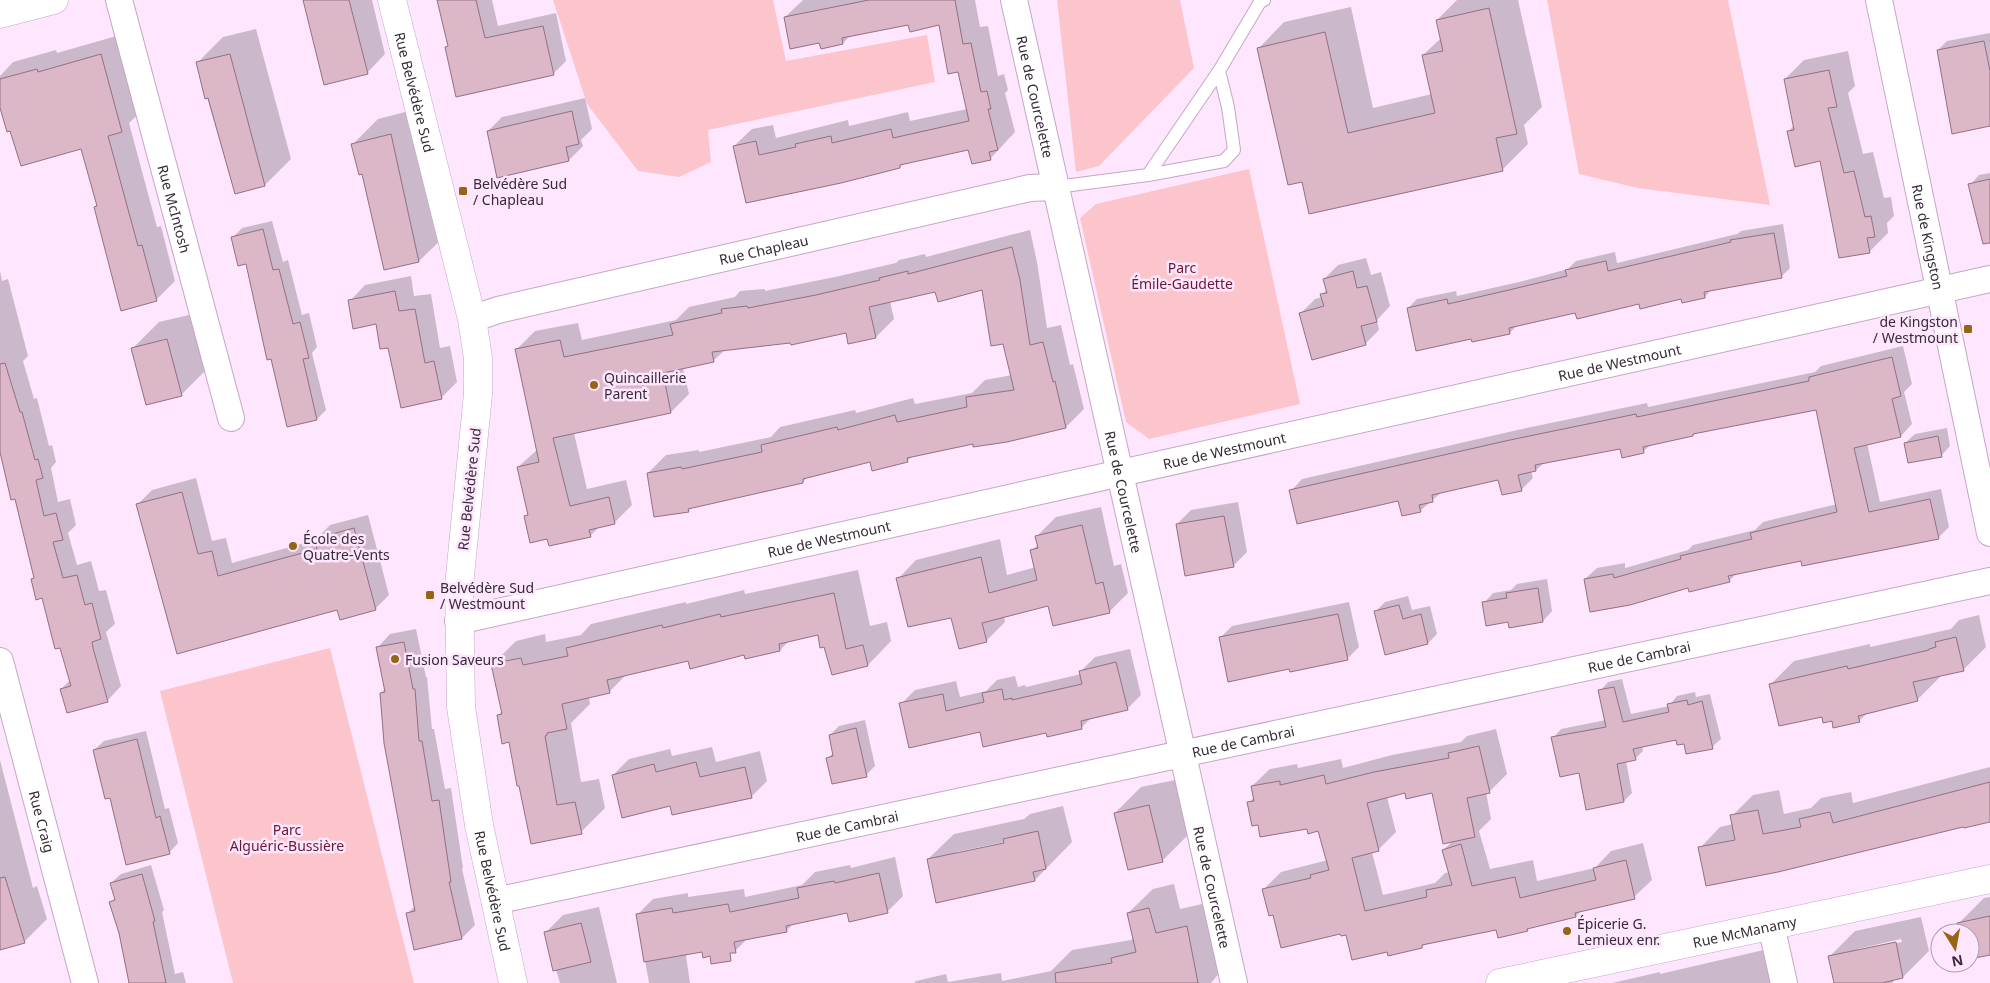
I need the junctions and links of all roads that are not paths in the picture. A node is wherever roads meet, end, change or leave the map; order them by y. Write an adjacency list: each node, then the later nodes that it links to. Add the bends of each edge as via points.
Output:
1 (54, 0): 7 (street)
2 (119, 0): 14 (street, Rue McIntosh)
3 (392, 0): 13 (street, Rue Belvédère Sud)
4 (1014, 0): 10 (street, Rue de Courcelette)
5 (1264, 0): 8 (lane)
6 (1885, 2): 12 (street, Rue de Kingston)
7 (0, 14)
8 (1219, 71): 9 (lane); 9 (lane, via 1234,150 1224,162)
9 (1148, 174): 10 (lane)
10 (1056, 187): 13 (street, Rue Chapleau, via 1030,188); 15 (street, Rue de Courcelette)
11 (1990, 279): 12 (street, Rue de Westmount)
12 (1939, 290): 15 (street, Rue de Westmount); 16 (street, Rue de Kingston)
13 (472, 318): 18 (street, Rue Belvédère Sud, via 478,358 478,394)
14 (231, 418)
15 (1120, 473): 18 (street, Rue de Westmount); 20 (street, Rue de Courcelette)
16 (1990, 534)
17 (1990, 581): 20 (street, Rue de Cambrai)
18 (458, 621): 22 (street, Rue Belvédère Sud, via 461,707 479,825)
19 (0, 661): 24 (street, Rue Craig)
20 (1183, 754): 22 (street, Rue de Cambrai); 26 (street, Rue de Courcelette)
21 (1990, 879): 23 (street, Rue McManamy)
22 (495, 901): 25 (street, Rue Belvédère Sud)
23 (1771, 925): 27 (street, Rue McManamy); 28 (street)
24 (85, 983)
25 (513, 983)
26 (1234, 983)
27 (1500, 983)
28 (1784, 983)

